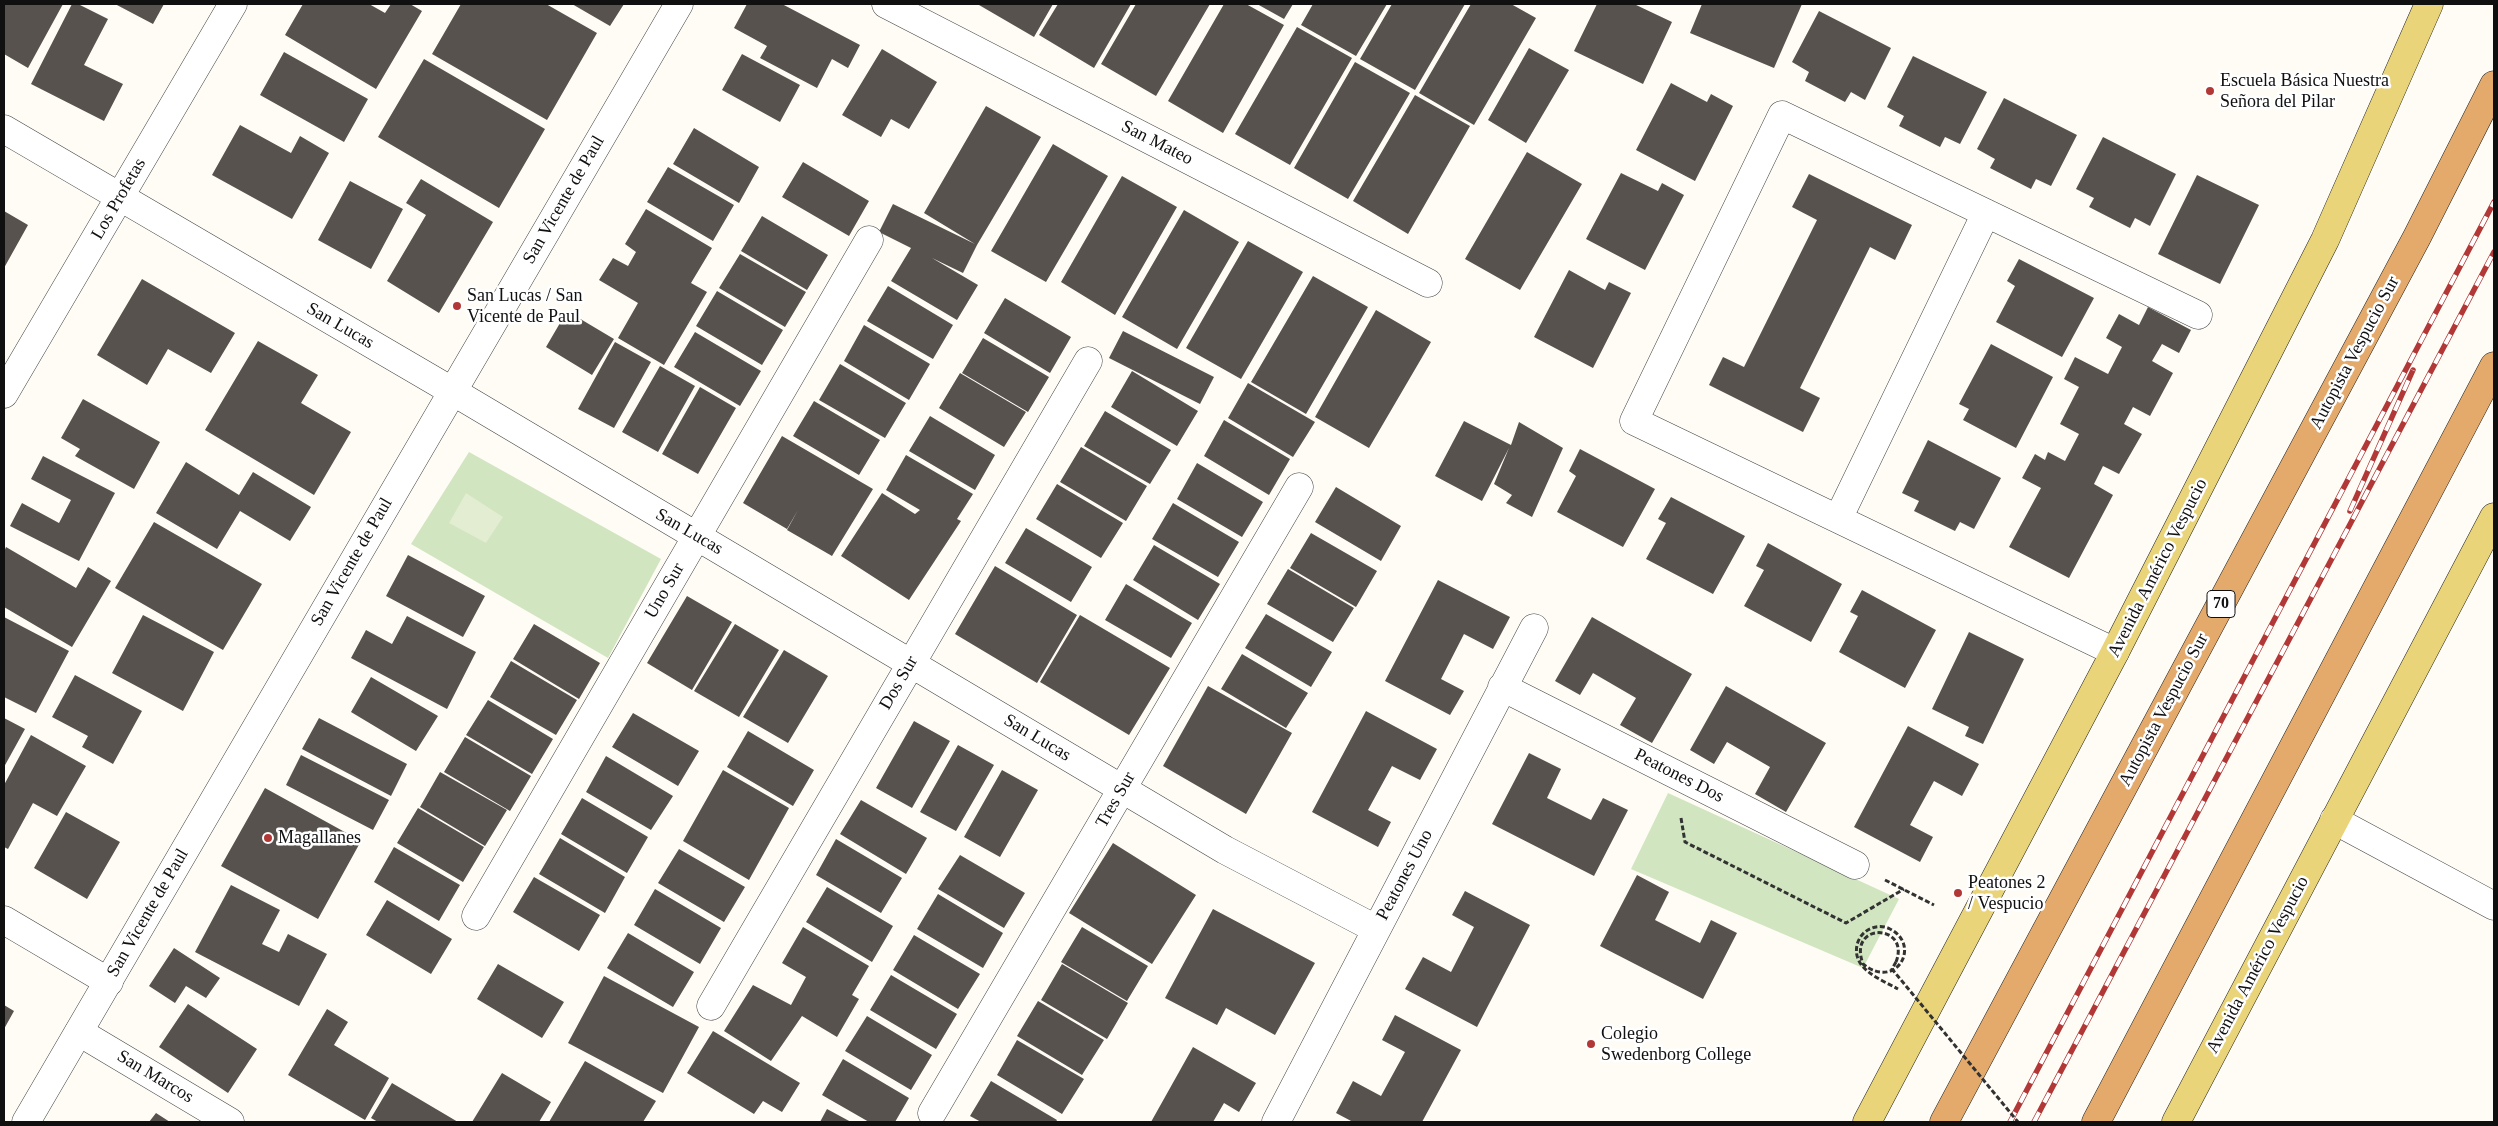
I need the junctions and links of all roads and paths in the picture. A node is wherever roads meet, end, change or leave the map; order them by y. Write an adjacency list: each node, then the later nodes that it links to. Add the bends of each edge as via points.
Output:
1 (233, 4): 7 (street, Los Profetas)
2 (679, 4): 14 (street, San Vicente de Paul)
3 (886, 4): 10 (street, San Mateo)
4 (2429, 4): 21 (main road, Avenida Américo Vespucio, via 2325,240)
5 (2494, 84): 43 (highway, Autopista Vespucio Sur / 70, via 2412,246)
6 (4, 129): 7 (street, San Lucas)
7 (119, 198): 14 (street, San Lucas); 15 (street, Los Profetas)
8 (1986, 214): 11 (street); 18 (street); 18 (street, via 1782,115 1634,421)
9 (869, 240): 19 (street, Uno Sur)
10 (1428, 283)
11 (2198, 315)
12 (1088, 361): 22 (street, Dos Sur)
13 (2494, 366): 45 (highway)
14 (452, 391): 19 (street, San Lucas); 34 (street, San Vicente de Paul)
15 (4, 394)
16 (1299, 487): 25 (street, Tres Sur)
17 (2494, 517): 26 (main road, Avenida Américo Vespucio)
18 (1838, 519): 21 (street)
19 (697, 537): 22 (street, San Lucas); 31 (street, Uno Sur)
20 (1534, 628): 23 (street, Peatones Uno)
21 (2115, 652): 42 (main road, Avenida Américo Vespucio)
22 (911, 663): 25 (street, San Lucas); 36 (street, Dos Sur)
23 (1502, 687): 24 (street, Peatones Dos); 33 (street, Peatones Uno)
24 (1676, 775): 27 (street, Peatones Dos); 28 (path, via 1685,842 1846,924)
25 (1122, 789): 33 (street, San Lucas, via 1225,850); 38 (street, Tres Sur)
26 (2334, 820): 30 (street); 46 (main road, Avenida Américo Vespucio)
27 (1855, 865): 28 (path)
28 (1904, 889): 29 (path)
29 (1934, 905)
30 (2494, 906)
31 (476, 916)
32 (4, 920): 34 (street)
33 (1376, 930): 41 (street, Peatones Uno)
34 (108, 982): 37 (street, San Vicente de Paul)
35 (1898, 990): 44 (path, bridge, via 1861,966 1856,955 1857,943 1863,933 1885,927 1896,932 1905,953 1897,968 1893,971 1878,972 1863,964 1860,945 1866,937 1874,932 1892,936 1898,944 1899,954 1892,969 1898,977 1905,984)
36 (711, 1006)
37 (79, 1032): 39 (street, San Vicente de Paul); 40 (street, San Marcos)
38 (932, 1113)
39 (26, 1122)
40 (230, 1122)
41 (1276, 1122)
42 (1867, 1122)
43 (1944, 1122)
44 (2018, 1122)
45 (2096, 1122)
46 (2176, 1122)

